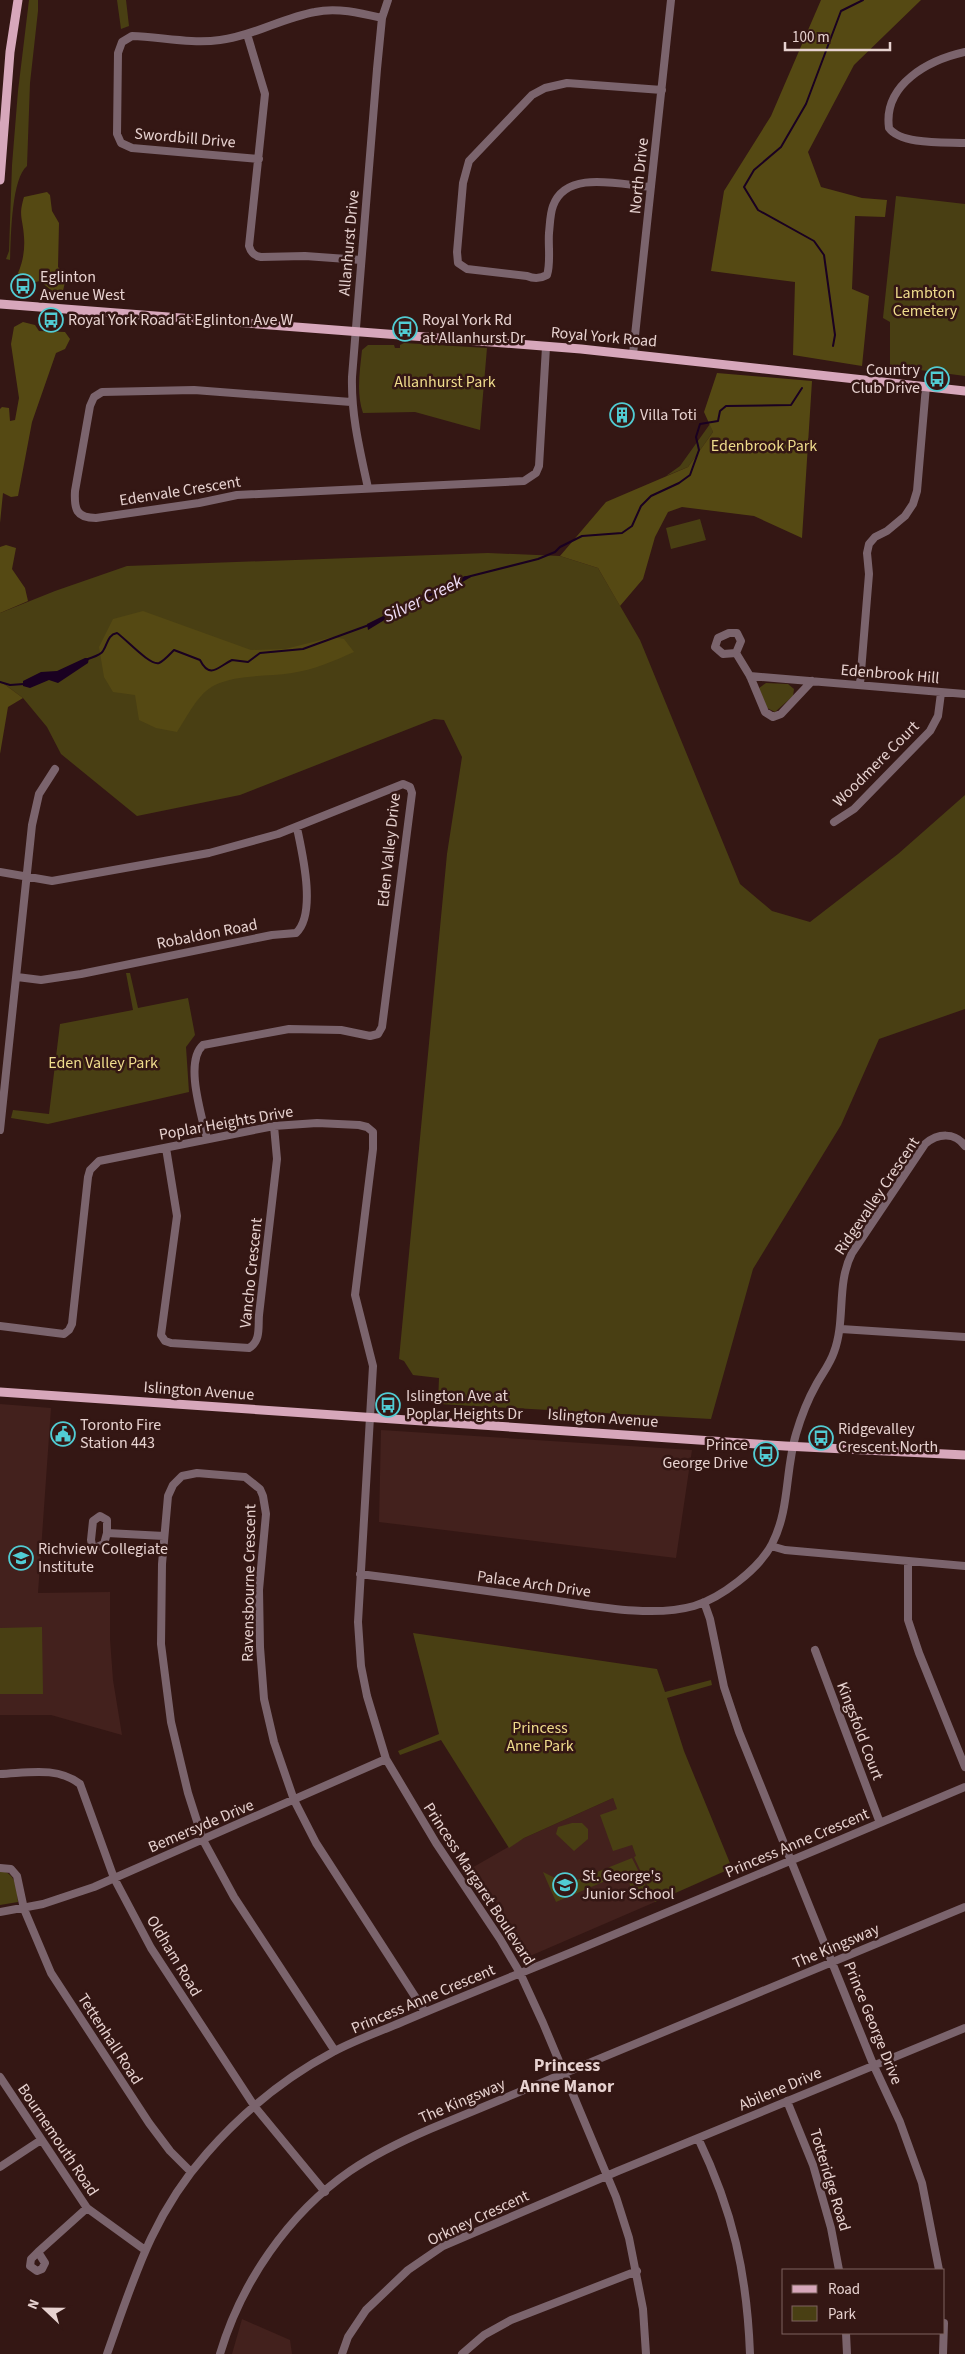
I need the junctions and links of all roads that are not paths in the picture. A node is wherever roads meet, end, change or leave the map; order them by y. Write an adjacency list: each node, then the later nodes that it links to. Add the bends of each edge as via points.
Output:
1 (18, 0): 10 (main road, via 10,52)
2 (388, 0): 4 (street, Allanhurst Drive)
3 (671, 0): 7 (street, North Drive)
4 (382, 18): 5 (street, Swordbill Drive, via 321,10); 12 (street, Allanhurst Drive)
5 (247, 34): 9 (street, via 265,94); 9 (street, Swordbill Drive, via 212,41 138,36 125,39 118,53 117,134 121,143 132,148)
6 (965, 52): 8 (street, via 916,71 898,92 888,114 889,128 898,136)
7 (662, 90): 11 (street, North Drive); 11 (street, via 567,83 545,88 527,99 473,155 466,168 458,263 467,269 542,278 549,269 547,254 553,206 566,188 585,182)
8 (965, 143)
9 (259, 159): 12 (street, via 249,246 254,255)
10 (0, 180)
11 (651, 187): 16 (street, North Drive)
12 (361, 260): 14 (street, Allanhurst Drive)
13 (0, 304): 14 (main road, Royal York Road)
14 (355, 333): 15 (main road, Royal York Road); 19 (street, Allanhurst Drive)
15 (546, 347): 16 (main road, Royal York Road); 20 (street, Edenvale Crescent, via 536,473 517,483)
16 (633, 354): 17 (main road, Royal York Road)
17 (926, 386): 18 (main road, Royal York Road); 24 (street, via 917,491 905,516 876,537 869,544 867,553 869,574)
18 (965, 391)
19 (351, 402): 20 (street, Allanhurst Drive); 20 (street, Edenvale Crescent, via 194,390 102,392 94,397 90,406 75,504 83,517 96,518 237,495)
20 (368, 488)
21 (736, 654): 22 (street)
22 (750, 676): 23 (street, Edenbrook Hill); 23 (street, via 765,712 773,717 781,714)
23 (812, 681): 24 (street, Edenbrook Hill)
24 (860, 684): 25 (street, Edenbrook Hill)
25 (941, 693): 26 (street, Edenbrook Hill); 28 (street, Woodmere Court, via 938,716 930,731 854,809)
26 (965, 694)
27 (55, 770): 31 (street, via 43,786 36,804)
28 (834, 822)
29 (297, 828): 31 (street, Eden Valley Drive, via 209,853 52,881); 32 (street, Robaldon Road, via 305,862 306,889 302,925 296,933 73,975 41,980); 35 (street, Eden Valley Drive, via 403,784 410,787 412,793 382,1028 378,1034 370,1036 341,1030 289,1029 203,1044 196,1054 194,1067)
30 (0, 872): 31 (street, Eden Valley Drive)
31 (26, 878): 32 (street)
32 (17, 977): 34 (street)
33 (274, 1126): 35 (street, Poplar Heights Drive); 37 (street, Vancho Crescent, via 277,1159 258,1338 250,1348 171,1343 161,1335 177,1216); 42 (street, Poplar Heights Drive, via 359,1125 372,1132 373,1149 355,1296 372,1357)
34 (0, 1130)
35 (207, 1139): 37 (street, Poplar Heights Drive)
36 (965, 1146): 39 (street, Ridgevalley Crescent, via 954,1136 945,1135 929,1141 919,1153 845,1268)
37 (166, 1148): 38 (street, Poplar Heights Drive, via 98,1161 90,1170 69,1330 64,1334)
38 (0, 1326)
39 (841, 1329): 40 (street); 43 (street, Ridgevalley Crescent, via 830,1362 804,1409)
40 (965, 1338)
41 (0, 1392): 42 (main road, Islington Avenue)
42 (370, 1418): 43 (main road, Islington Avenue); 50 (street, Princess Margaret Boulevard)
43 (793, 1446): 44 (main road, Islington Avenue); 47 (street, via 784,1510)
44 (965, 1455)
45 (107, 1533): 46 (street)
46 (164, 1536): 57 (street, Ravensbourne Crescent, via 169,1491 177,1480 188,1474 245,1477 260,1489 266,1514 259,1590 264,1699 274,1742); 59 (street, Ravensbourne Crescent, via 161,1644 171,1722)
47 (772, 1546): 48 (street); 51 (street, via 743,1578)
48 (908, 1562): 49 (street); 54 (street, via 908,1620)
49 (965, 1566)
50 (360, 1574): 51 (street, Palace Arch Drive, via 615,1609 690,1607); 53 (street, Princess Margaret Boulevard, via 358,1622 361,1666 371,1713)
51 (704, 1602): 60 (street, Prince George Drive, via 730,1709)
52 (815, 1650): 58 (street, Kingsfold Court)
53 (386, 1759): 57 (street, Bemersyde Drive); 67 (street, Princess Margaret Boulevard)
54 (965, 1767)
55 (0, 1774): 62 (street, Oldham Road, via 53,1772 71,1777 80,1784)
56 (965, 1787): 58 (street, Princess Anne Crescent)
57 (294, 1800): 59 (street, Bemersyde Drive); 68 (street, Ravensbourne Crescent, via 316,1843)
58 (880, 1823): 60 (street, Princess Anne Crescent)
59 (203, 1840): 62 (street, Bemersyde Drive); 70 (street, Ravensbourne Crescent, via 257,1934)
60 (790, 1861): 66 (street, Prince George Drive); 67 (street, Princess Anne Crescent)
61 (0, 1868): 64 (street, via 11,1869 17,1876)
62 (114, 1878): 64 (street, Bemersyde Drive, via 76,1894); 75 (street, Oldham Road, via 151,1948)
63 (965, 1907): 66 (street, The Kingsway)
64 (24, 1909): 65 (street, Bemersyde Drive); 79 (street, Tettenhall Road, via 43,1957 69,2002 149,2123)
65 (0, 1912)
66 (834, 1962): 71 (street, Prince George Drive); 72 (street, The Kingsway)
67 (520, 1973): 68 (street, Princess Anne Crescent); 72 (street, Princess Margaret Boulevard)
68 (425, 2012): 70 (street, Princess Anne Crescent)
69 (965, 2028): 71 (street, Abilene Drive)
70 (335, 2051): 75 (street, Princess Anne Crescent, via 302,2070)
71 (873, 2064): 74 (street, Abilene Drive); 86 (street, Prince George Drive, via 900,2122 922,2183)
72 (564, 2073): 80 (street, Princess Margaret Boulevard); 81 (street, The Kingsway, via 400,2142 348,2173)
73 (0, 2077): 77 (street, Bournemouth Road)
74 (787, 2101): 76 (street, Abilene Drive); 85 (street, Totteridge Road, via 813,2165)
75 (255, 2107): 79 (street, Princess Anne Crescent); 81 (street, Oldham Road)
76 (698, 2138): 80 (street, Abilene Drive); 95 (street, via 714,2171 734,2231)
77 (41, 2140): 78 (street); 82 (street, Bournemouth Road)
78 (0, 2167)
79 (191, 2172): 83 (street, Princess Anne Crescent, via 161,2217)
80 (607, 2176): 87 (street, Princess Margaret Boulevard, via 630,2238); 93 (street, Orkney Crescent, via 431,2253 366,2310)
81 (325, 2192): 92 (street, The Kingsway, via 288,2229 257,2271 238,2306)
82 (86, 2208): 83 (street, Bournemouth Road); 84 (street)
83 (145, 2250): 91 (street, Princess Anne Crescent)
84 (38, 2252)
85 (839, 2269)
86 (939, 2269)
87 (637, 2271): 90 (street, via 511,2320 484,2335); 94 (street, Princess Margaret Boulevard)
88 (846, 2334): 96 (street)
89 (944, 2334): 97 (street)
90 (463, 2353)
91 (107, 2354)
92 (220, 2354)
93 (342, 2354)
94 (646, 2354)
95 (750, 2354)
96 (847, 2354)
97 (943, 2354)

